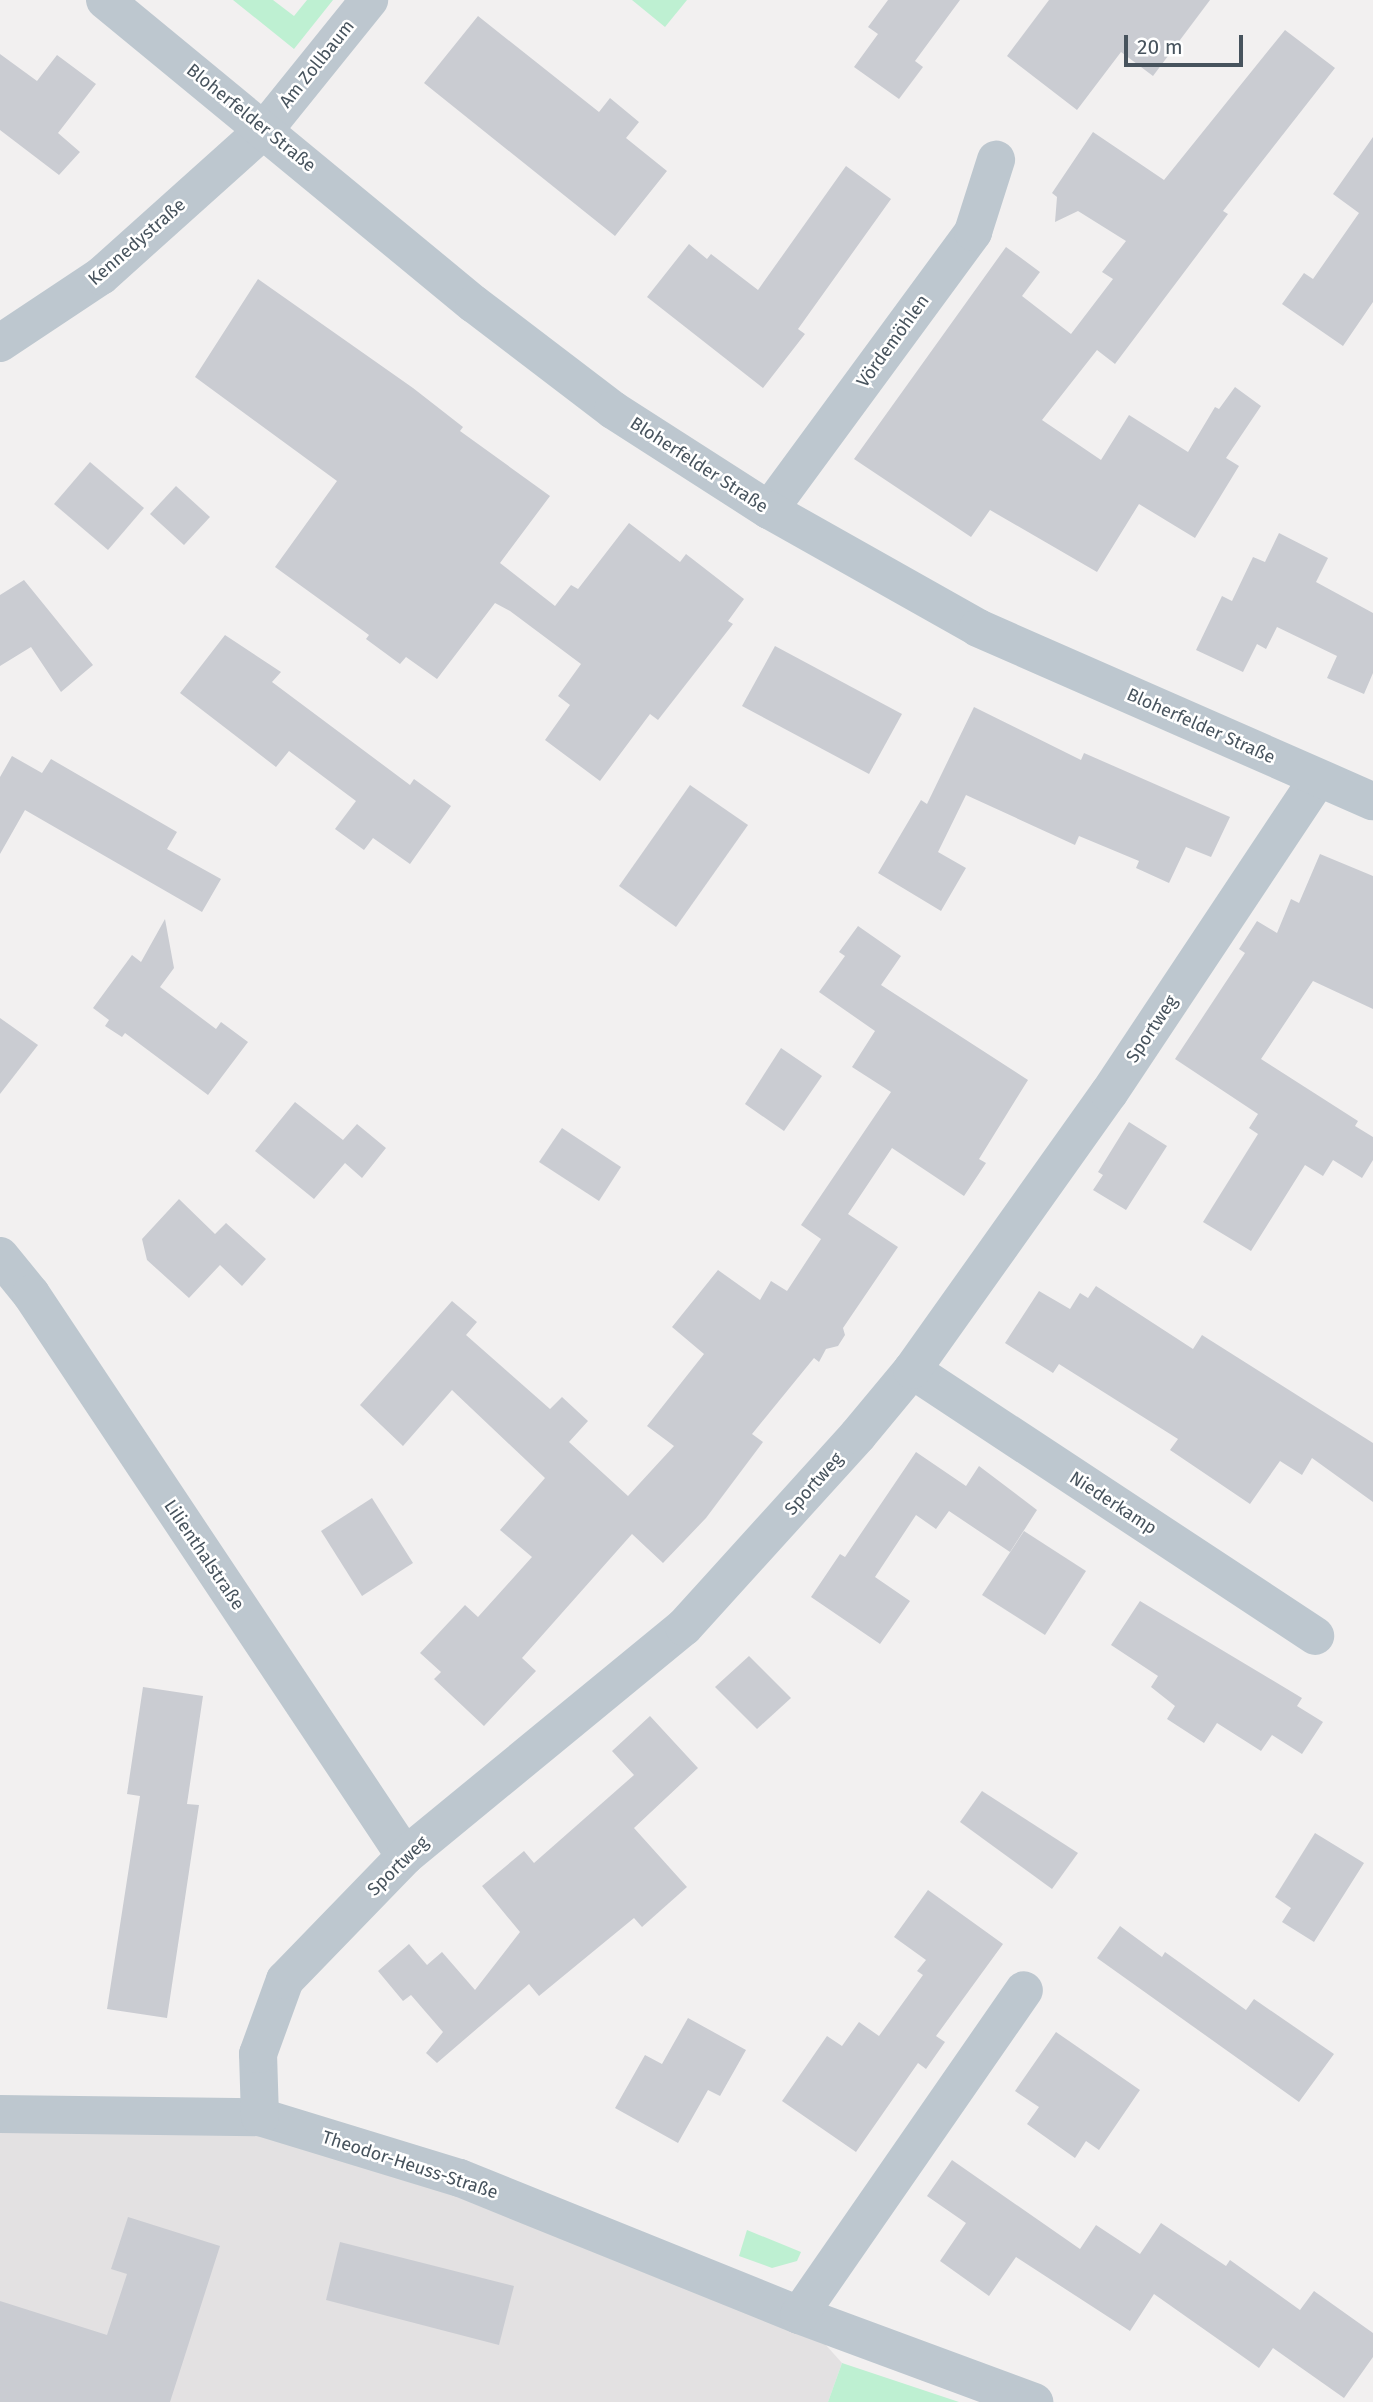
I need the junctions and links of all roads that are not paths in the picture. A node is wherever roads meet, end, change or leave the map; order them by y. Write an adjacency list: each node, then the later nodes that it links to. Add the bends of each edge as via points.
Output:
1 (105, 0): 3 (street, Bloherfelder Straße)
2 (369, 0): 3 (street, Am Zollbaum)
3 (265, 129): 5 (street, Kennedystraße, via 101,276); 6 (street, Bloherfelder Straße, via 474,304 602,402)
4 (996, 160): 6 (street, Vördemöhlen, via 973,232)
5 (0, 343)
6 (769, 510): 7 (street, Bloherfelder Straße, via 978,628)
7 (1318, 778): 8 (street, Bloherfelder Straße); 10 (street, Sportweg, via 1109,1093)
8 (1373, 800)
9 (0, 1256): 12 (street, Lilienthalstraße, via 31,1294)
10 (912, 1370): 11 (street, Niederkamp); 12 (street, Sportweg, via 684,1627)
11 (1315, 1636)
12 (405, 1856): 15 (street, Sportweg, via 285,1980 258,2054)
13 (1024, 1990): 16 (street)
14 (0, 2114): 15 (street, Theodor-Heuss-Straße)
15 (260, 2117): 16 (street, Theodor-Heuss-Straße, via 460,2178)
16 (799, 2315): 17 (street, Theodor-Heuss-Straße)
17 (1034, 2402)

